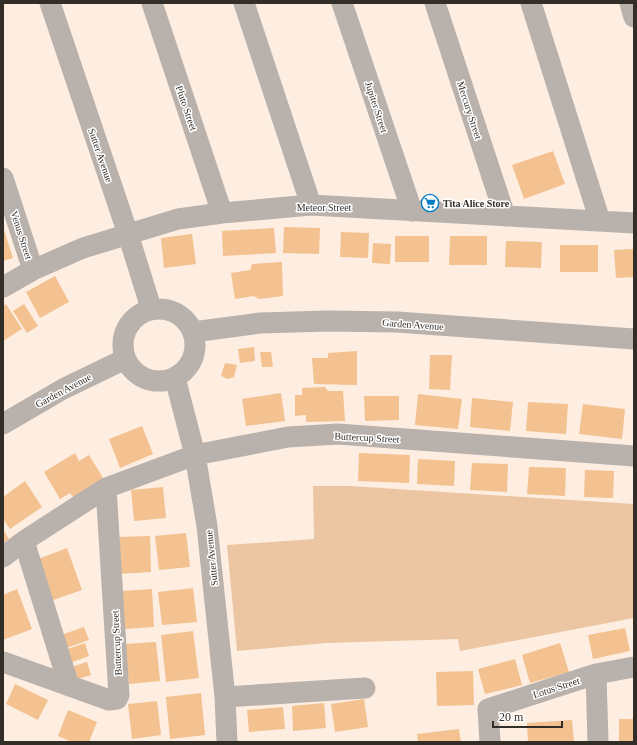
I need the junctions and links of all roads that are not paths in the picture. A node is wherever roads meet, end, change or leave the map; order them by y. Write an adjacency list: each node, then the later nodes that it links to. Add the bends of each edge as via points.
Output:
1 (50, 3): 16 (street, Sutter Avenue)
2 (152, 3): 12 (street, Pluto Street)
3 (244, 3): 10 (street)
4 (342, 3): 11 (street, Jupiter Street)
5 (435, 3): 13 (street, Mercury Street)
6 (531, 3): 14 (street)
7 (630, 3): 8 (street)
8 (634, 17)
9 (3, 178): 17 (street, Venus Street)
10 (311, 205): 11 (street, Meteor Street); 12 (street, Meteor Street)
11 (412, 210): 13 (street, Meteor Street)
12 (222, 214): 16 (street, Meteor Street, via 178,219)
13 (505, 216): 14 (street, Meteor Street)
14 (600, 221): 15 (street, Meteor Street)
15 (634, 223)
16 (128, 234): 17 (street, Meteor Street, via 83,248); 19 (street, Sutter Avenue)
17 (33, 270): 18 (street, Meteor Street)
18 (3, 287)
19 (151, 308): 20 (street, via 164,308 176,312 187,321); 22 (street, via 137,315 126,327 122,343)
20 (193, 332): 21 (street, Garden Avenue, via 260,323 397,322); 23 (street, via 193,358 186,370)
21 (634, 339)
22 (125, 359): 23 (street, via 133,371 146,379 160,381); 24 (street, Garden Avenue, via 63,389)
23 (175, 378): 25 (street, Sutter Avenue)
24 (3, 424)
25 (195, 455): 26 (street, Buttercup Street, via 288,437 338,434); 27 (street, Buttercup Street); 35 (street, Sutter Avenue, via 207,526)
26 (634, 456)
27 (106, 488): 28 (street, Buttercup Street); 33 (street, Buttercup Street, via 119,695 114,701)
28 (24, 541): 29 (street, Buttercup Street); 33 (street)
29 (3, 557)
30 (3, 662): 33 (street)
31 (634, 667): 32 (street, Lotus Street)
32 (596, 674): 37 (street, Lotus Street, via 488,709); 38 (street)
33 (69, 686)
34 (365, 688): 35 (street)
35 (225, 697): 36 (street, Sutter Avenue)
36 (227, 742)
37 (490, 742)
38 (598, 742)

